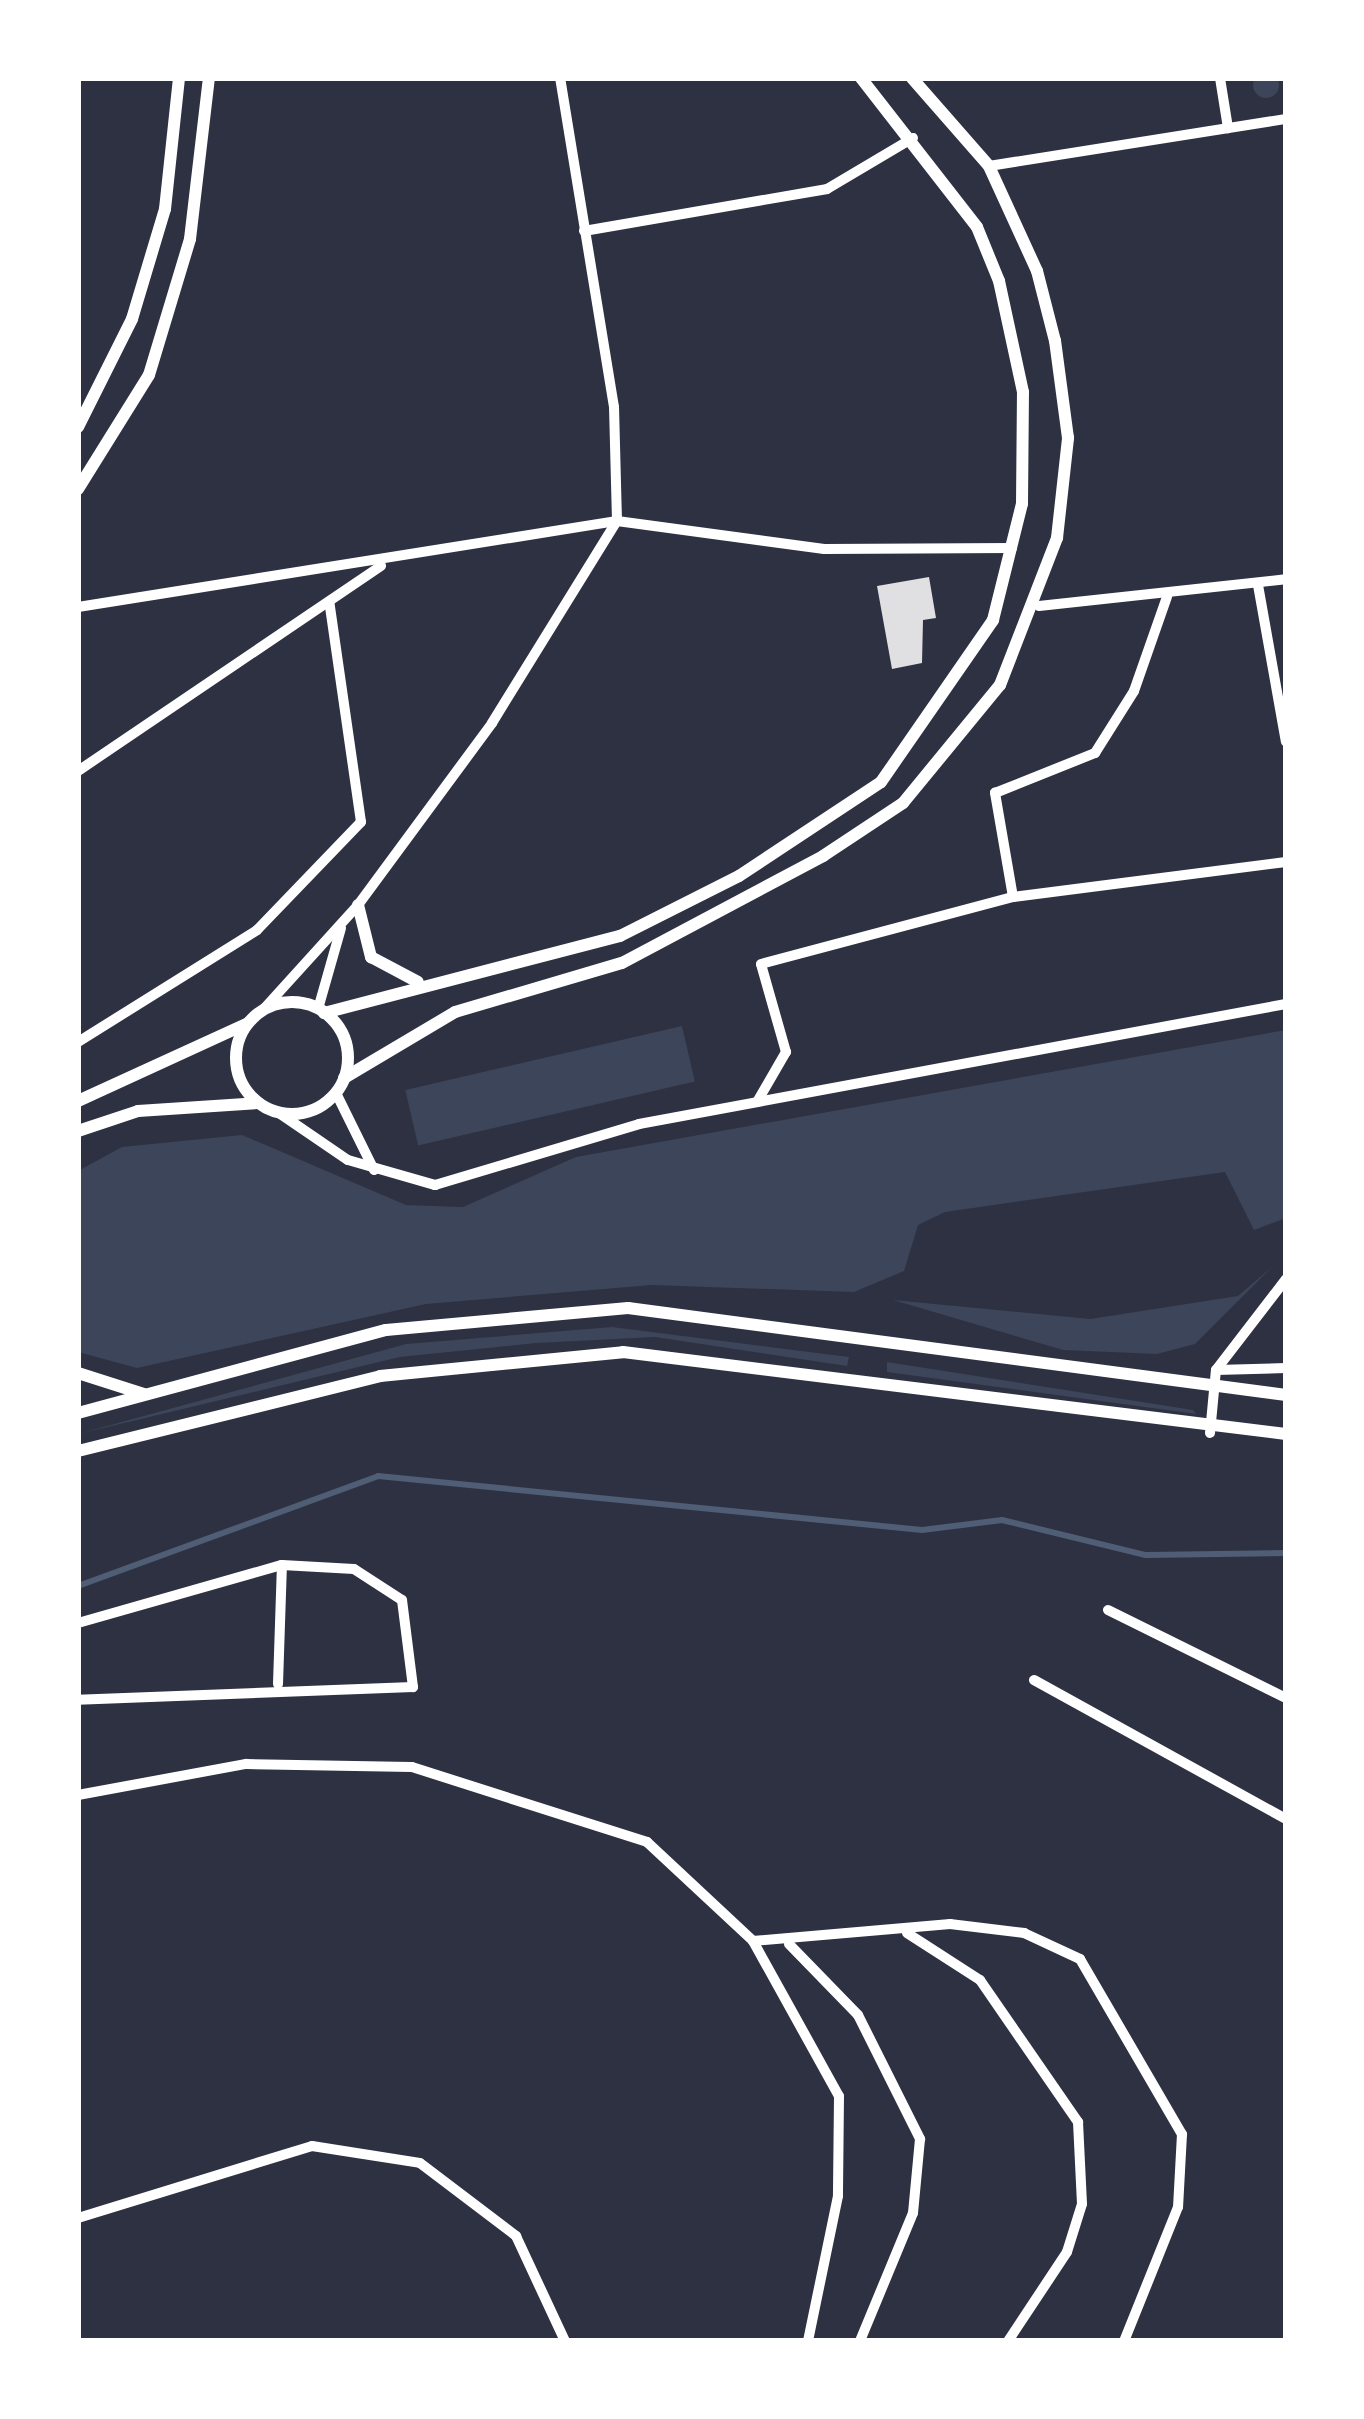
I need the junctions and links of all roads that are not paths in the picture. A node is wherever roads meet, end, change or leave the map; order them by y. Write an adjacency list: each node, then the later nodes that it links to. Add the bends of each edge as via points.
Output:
1 (179, 78): 12 (street, via 165,209 132,319)
2 (209, 78): 13 (street, via 190,239 149,375)
3 (560, 78): 11 (street)
4 (861, 78): 9 (street)
5 (912, 78): 10 (street)
6 (1220, 78): 8 (street)
7 (1286, 119): 8 (street)
8 (1228, 128): 10 (street)
9 (914, 138): 11 (street, via 827,189); 15 (street, via 977,227 999,281 1023,392)
10 (988, 166): 21 (street, via 1037,271 1066,422)
11 (584, 231): 14 (street, via 614,406)
12 (78, 427)
13 (78, 489)
14 (617, 521): 15 (street, via 824,549); 16 (street); 27 (street, via 492,723)
15 (1012, 548): 29 (street, via 993,620 881,782 739,876 620,936)
16 (383, 564): 20 (street); 22 (street)
17 (1286, 579): 18 (street)
18 (1258, 585): 19 (street); 23 (street)
19 (1167, 597): 21 (street); 26 (street, via 1134,691 1095,753 995,793)
20 (329, 601): 24 (street); 34 (street, via 361,823 257,930)
21 (1039, 606): 35 (street, via 1000,685 903,803 720,916 622,963 454,1012)
22 (78, 607)
23 (1286, 742)
24 (78, 771)
25 (1286, 862): 26 (street)
26 (1013, 897): 38 (street, via 761,964 786,1052)
27 (358, 905): 28 (street); 29 (street, via 371,957)
28 (342, 925): 31 (street); 32 (street)
29 (431, 985): 31 (street)
30 (1286, 1004): 38 (street)
31 (321, 1011): 32 (street); 35 (street, via 347,1050)
32 (261, 1012): 33 (street)
33 (250, 1022): 37 (street); 39 (street, via 236,1064)
34 (78, 1042)
35 (344, 1078): 36 (street)
36 (336, 1093): 40 (street); 42 (street)
37 (78, 1101)
38 (758, 1102): 42 (street, via 639,1124 474,1176 407,1185)
39 (258, 1103): 40 (street); 41 (street, via 138,1111)
40 (279, 1113): 42 (street)
41 (78, 1131)
42 (374, 1171)
43 (1286, 1279): 45 (street)
44 (1286, 1368): 45 (street)
45 (1216, 1370): 47 (street)
46 (78, 1373): 48 (street)
47 (1210, 1392): 48 (street, via 628,1308 386,1330); 49 (street); 51 (street)
48 (145, 1394): 50 (street)
49 (1286, 1395)
50 (78, 1413)
51 (1210, 1433): 52 (street); 53 (street, via 623,1352 380,1376)
52 (1286, 1434)
53 (78, 1451)
54 (281, 1565): 56 (street); 58 (street); 58 (street, via 354,1569 402,1600 412,1687)
55 (1108, 1610): 59 (street)
56 (78, 1623)
57 (1034, 1680): 62 (street)
58 (278, 1684): 60 (street)
59 (1286, 1698)
60 (78, 1700)
61 (78, 1795): 64 (street, via 246,1764 412,1767 647,1842)
62 (1286, 1820)
63 (907, 1933): 65 (street); 70 (street, via 980,1980 1078,2122 1082,2204 1067,2252); 71 (street, via 950,1924 1024,1933 1080,1959 1161,2080 1185,2164)
64 (753, 1941): 65 (street); 68 (street, via 838,2096 838,2196)
65 (789, 1944): 69 (street, via 858,2015 920,2139 914,2213)
66 (78, 2218): 67 (street, via 312,2146 420,2163 516,2236)
67 (565, 2341)
68 (808, 2341)
69 (860, 2341)
70 (1008, 2341)
71 (1124, 2341)

